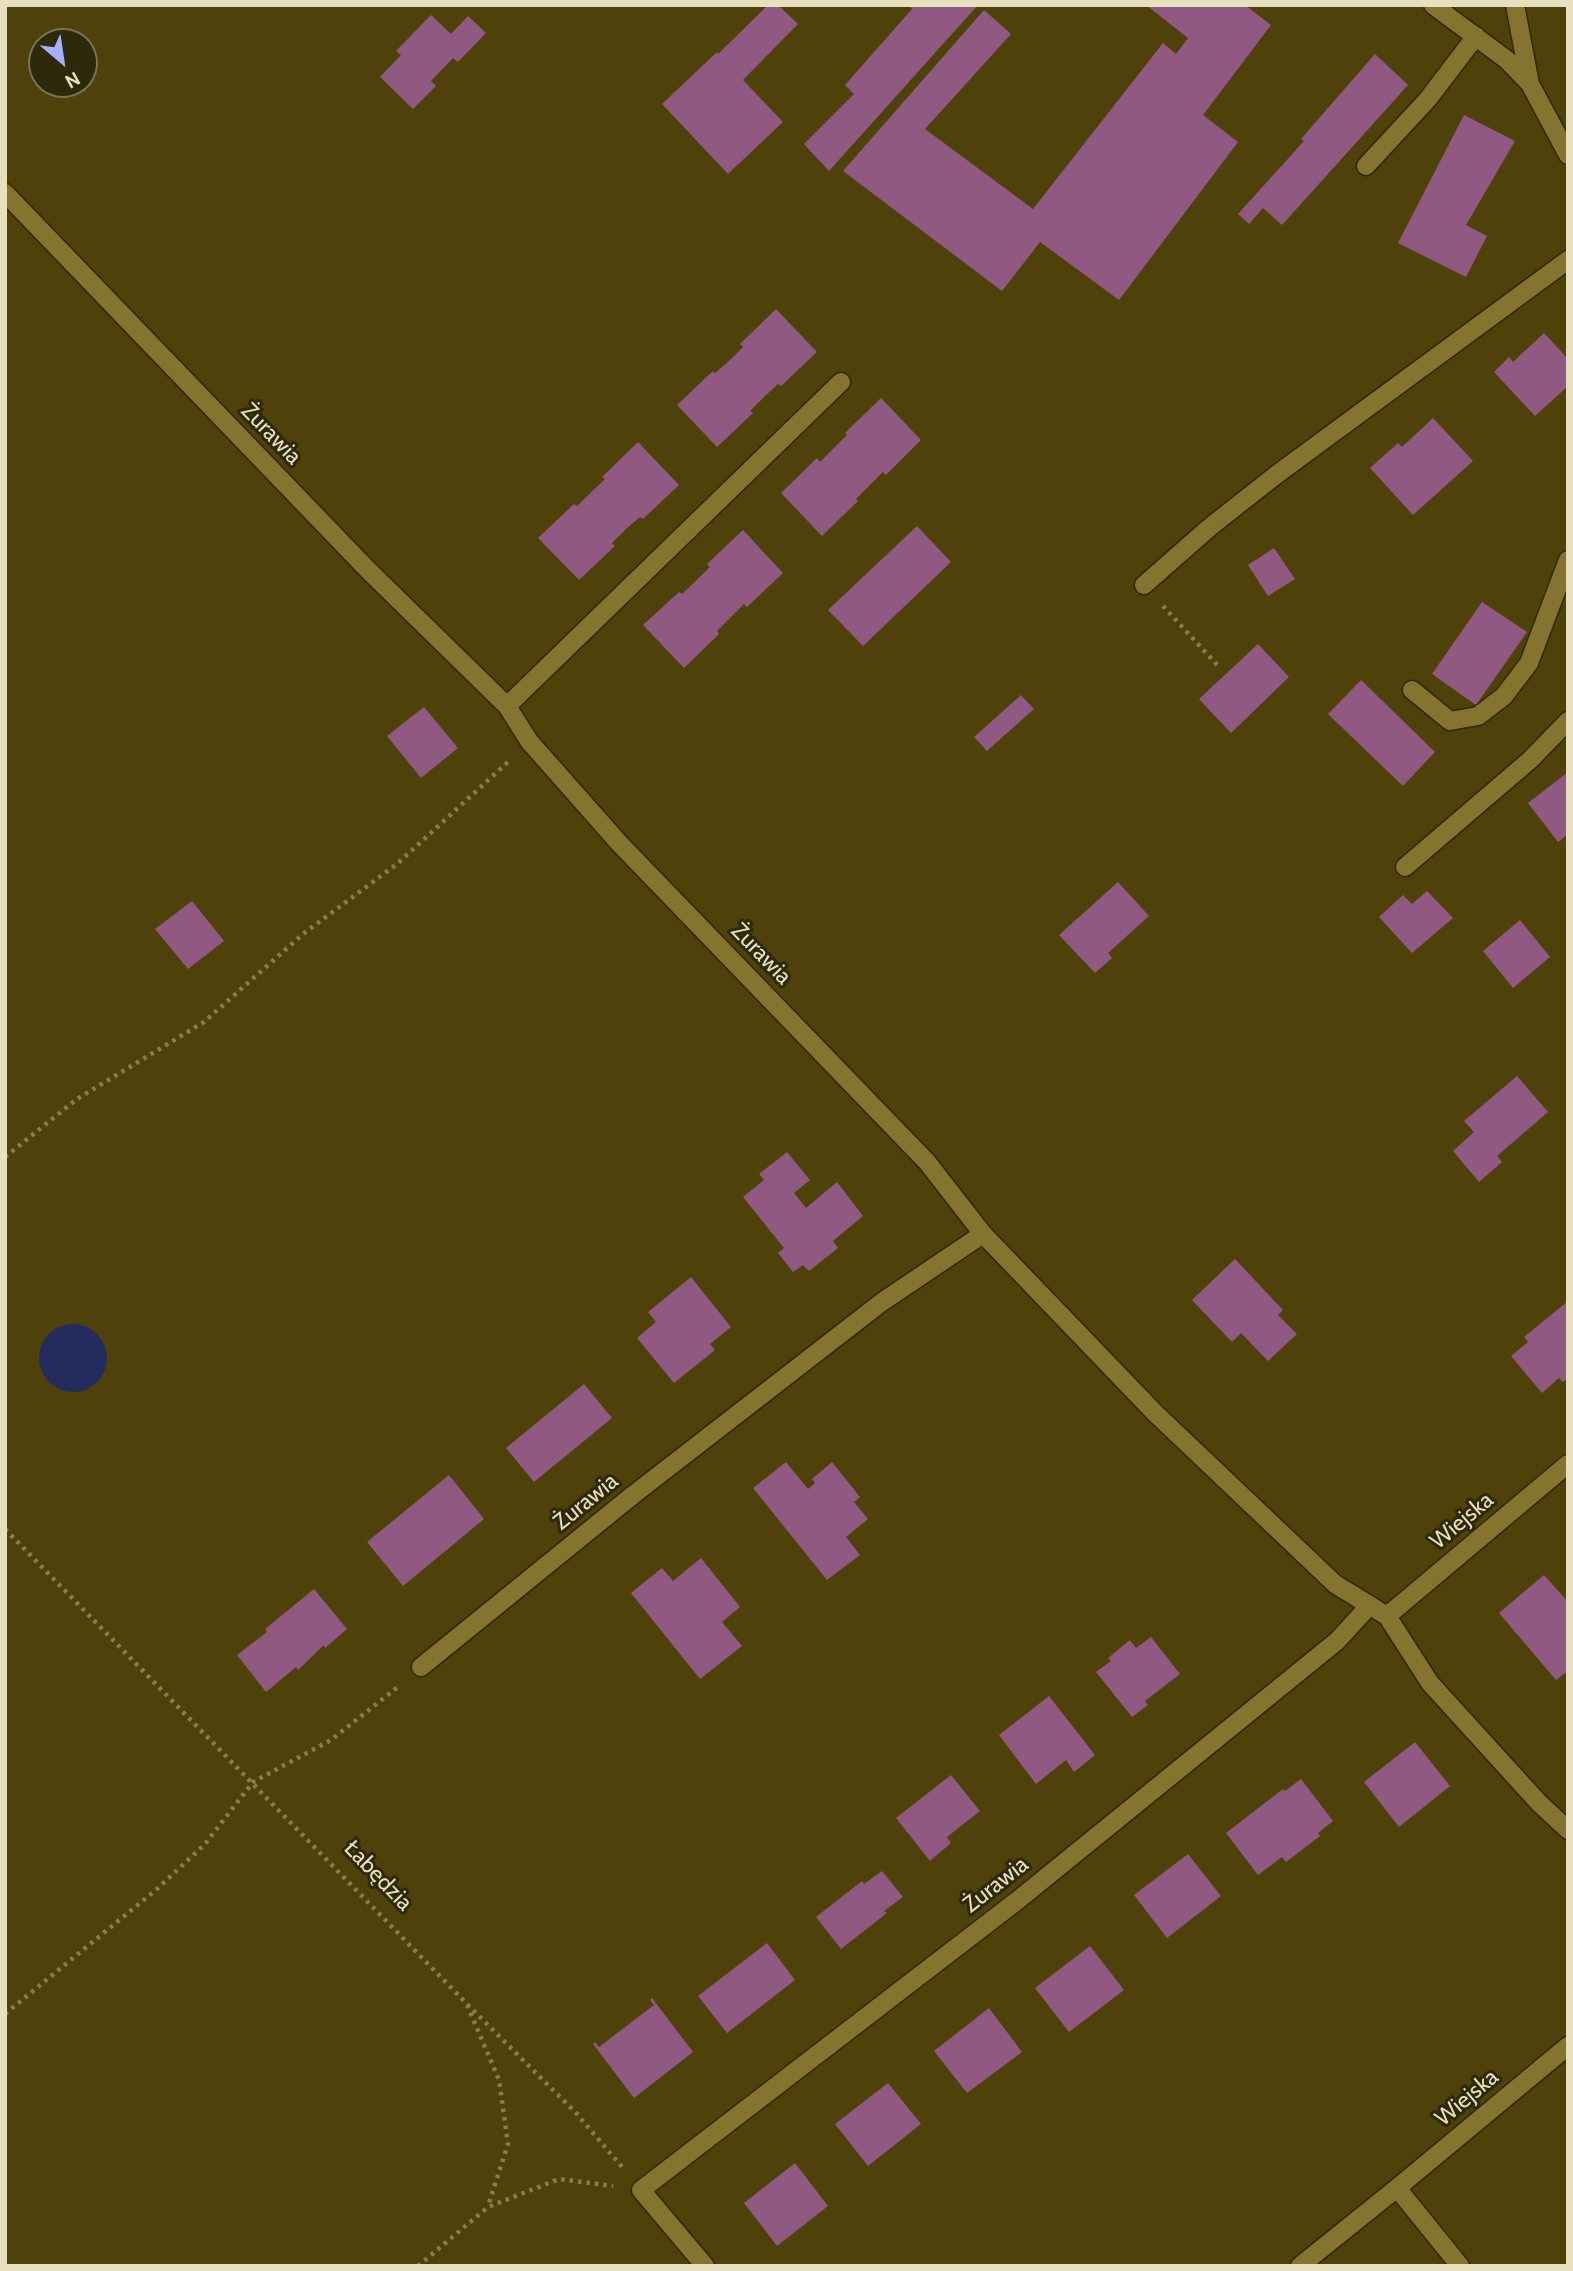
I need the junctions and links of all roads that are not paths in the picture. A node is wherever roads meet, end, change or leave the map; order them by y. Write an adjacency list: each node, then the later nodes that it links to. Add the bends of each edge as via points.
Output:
1 (1433, 5): 3 (street)
2 (1515, 5): 4 (street)
3 (1476, 36): 4 (street); 6 (street, via 1428,99)
4 (1530, 85): 5 (street)
5 (1568, 155)
6 (1366, 166)
7 (5, 193): 13 (street, Żurawia, via 368,570)
8 (1568, 260): 11 (street, via 1276,475)
9 (841, 382): 13 (street)
10 (1568, 560): 12 (street, via 1529,663 1504,696 1478,716 1450,721)
11 (1144, 585)
12 (1412, 690)
13 (507, 706): 16 (street, Żurawia, via 529,741 619,843 928,1162)
14 (1568, 721): 15 (street, via 1530,760)
15 (1405, 867)
16 (983, 1234): 18 (street, Żurawia, via 1165,1422 1335,1584); 20 (street, Żurawia, via 882,1302 632,1495)
17 (1568, 1464): 19 (street, Wiejska)
18 (1370, 1606): 19 (street, Żurawia); 24 (street, Żurawia, via 1337,1641 1018,1900 641,2190)
19 (1387, 1616): 21 (street, Żurawia, via 1430,1683)
20 (421, 1667)
21 (1568, 1830)
22 (1568, 2046): 23 (street, Wiejska)
23 (1398, 2188): 25 (street, Wiejska); 26 (street)
24 (705, 2266)
25 (1300, 2266)
26 (1460, 2266)

